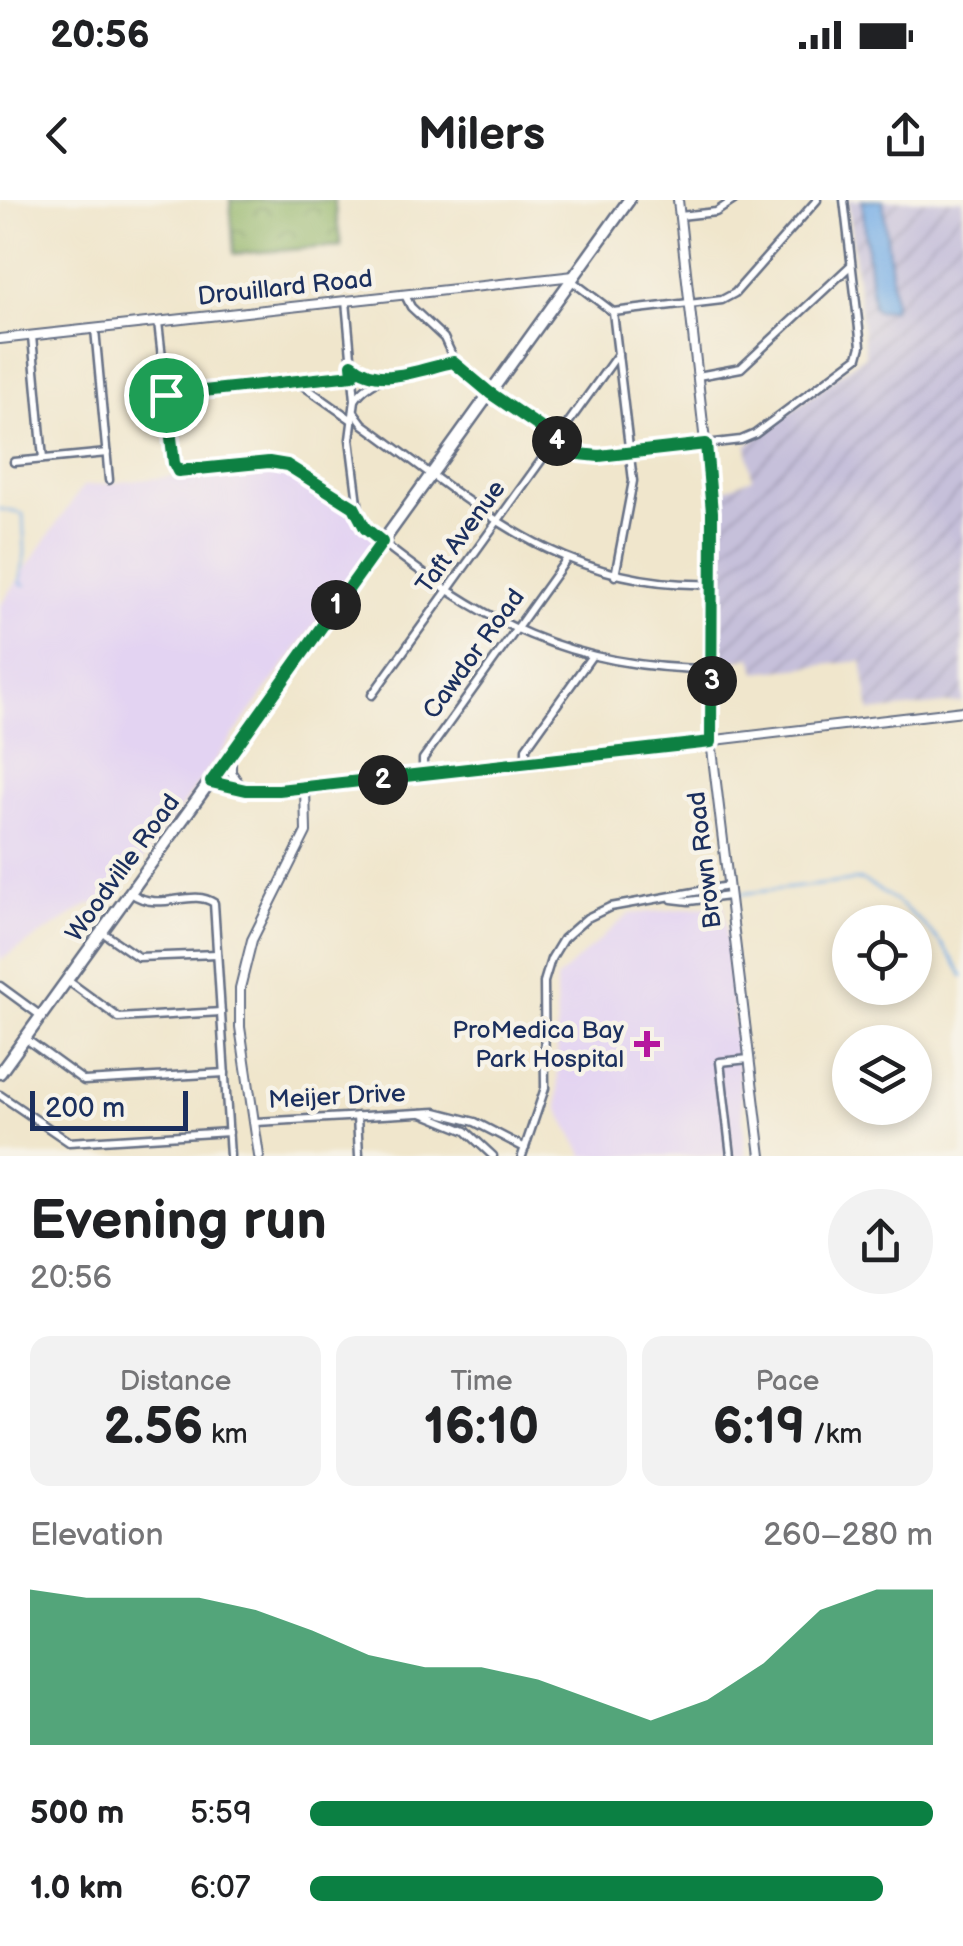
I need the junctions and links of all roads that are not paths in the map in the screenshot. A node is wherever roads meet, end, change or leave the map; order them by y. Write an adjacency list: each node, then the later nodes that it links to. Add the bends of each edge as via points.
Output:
1 (628, 200): 8 (main road, Woodville Road)
2 (678, 200): 6 (street, Brown Road)
3 (734, 200): 6 (street, via 716,212)
4 (818, 200): 11 (street, via 735,293)
5 (844, 200): 7 (street)
6 (680, 216): 11 (street, Brown Road)
7 (851, 266): 21 (street, via 741,368); 29 (street, via 859,354 755,434)
8 (572, 278): 9 (street, Drouillard Road); 12 (street); 24 (main road, Woodville Road)
9 (405, 295): 10 (street, Drouillard Road); 18 (street, via 442,334)
10 (346, 301): 13 (street, Drouillard Road); 19 (street)
11 (689, 304): 12 (street); 21 (street, Brown Road)
12 (613, 312): 17 (street)
13 (158, 322): 14 (street, Drouillard Road); 25 (street)
14 (95, 329): 15 (street, Drouillard Road); 30 (street)
15 (32, 336): 16 (street, Drouillard Road); 32 (street)
16 (0, 339)
17 (618, 354): 28 (street, Taft Avenue); 31 (street)
18 (453, 362): 22 (street); 24 (street)
19 (352, 364): 20 (street); 22 (street)
20 (353, 375): 23 (street); 26 (street)
21 (698, 376): 29 (street, Brown Road)
22 (382, 378): 26 (street)
23 (297, 381): 25 (street); 27 (street)
24 (490, 393): 28 (street); 34 (main road, Woodville Road)
25 (166, 395): 36 (street, via 178,471 278,462)
26 (355, 400): 27 (street)
27 (353, 416): 34 (street); 36 (street)
28 (556, 440): 31 (street, via 585,455); 37 (street, Taft Avenue)
29 (706, 444): 31 (street); 41 (street, Brown Road)
30 (107, 452): 32 (street); 35 (street)
31 (630, 453): 40 (street, via 633,484)
32 (43, 459): 33 (street)
33 (14, 462)
34 (432, 474): 37 (street); 38 (main road, Woodville Road)
35 (109, 480)
36 (359, 513): 38 (street)
37 (498, 520): 39 (street); 42 (street, Taft Avenue)
38 (382, 542): 42 (street); 49 (main road, Woodville Road)
39 (566, 560): 40 (street); 43 (street, Cawdor Road)
40 (615, 576): 41 (street)
41 (712, 584): 45 (street, Brown Road)
42 (448, 590): 43 (street); 46 (street, Taft Avenue)
43 (516, 630): 44 (street); 51 (street, Cawdor Road, via 423,759)
44 (591, 657): 45 (street, via 650,668); 50 (street, via 526,748)
45 (712, 669): 48 (street, Brown Road)
46 (372, 694)
47 (963, 711): 48 (street)
48 (711, 742): 50 (street); 55 (street, Brown Road)
49 (231, 752): 52 (main road, Woodville Road); 54 (street, via 232,775)
50 (526, 762): 51 (street)
51 (423, 775): 53 (street)
52 (211, 782): 54 (street); 56 (main road, Woodville Road)
53 (305, 786): 54 (street); 70 (street, via 305,836 252,940 240,982)
54 (246, 790)
55 (728, 891): 64 (street, Brown Road); 72 (street, via 693,890 616,905 574,927 556,948 543,988 546,1088)
56 (130, 892): 57 (main road, Woodville Road); 58 (street, via 146,902 212,900)
57 (102, 932): 58 (street, via 138,958); 59 (main road, Woodville Road)
58 (218, 954): 61 (street)
59 (66, 980): 61 (street, via 119,1018); 62 (main road, Woodville Road)
60 (0, 986): 62 (street)
61 (221, 1012): 66 (street)
62 (41, 1016): 63 (main road, Woodville Road)
63 (25, 1038): 65 (main road, Woodville Road); 66 (street, via 82,1080)
64 (749, 1059): 77 (street, via 720,1062); 78 (street, Brown Road)
65 (0, 1073)
66 (225, 1073): 71 (street)
67 (0, 1095): 71 (street, via 68,1142)
68 (421, 1112): 69 (street, Meijer Drive); 72 (street, Meijer Drive, via 469,1119); 76 (street, Meijer Drive, via 462,1128)
69 (357, 1116): 70 (street, Meijer Drive); 75 (street)
70 (256, 1122): 74 (street)
71 (229, 1132): 73 (street)
72 (524, 1152)
73 (230, 1156)
74 (259, 1156)
75 (359, 1156)
76 (493, 1156)
77 (732, 1156)
78 (761, 1156)

